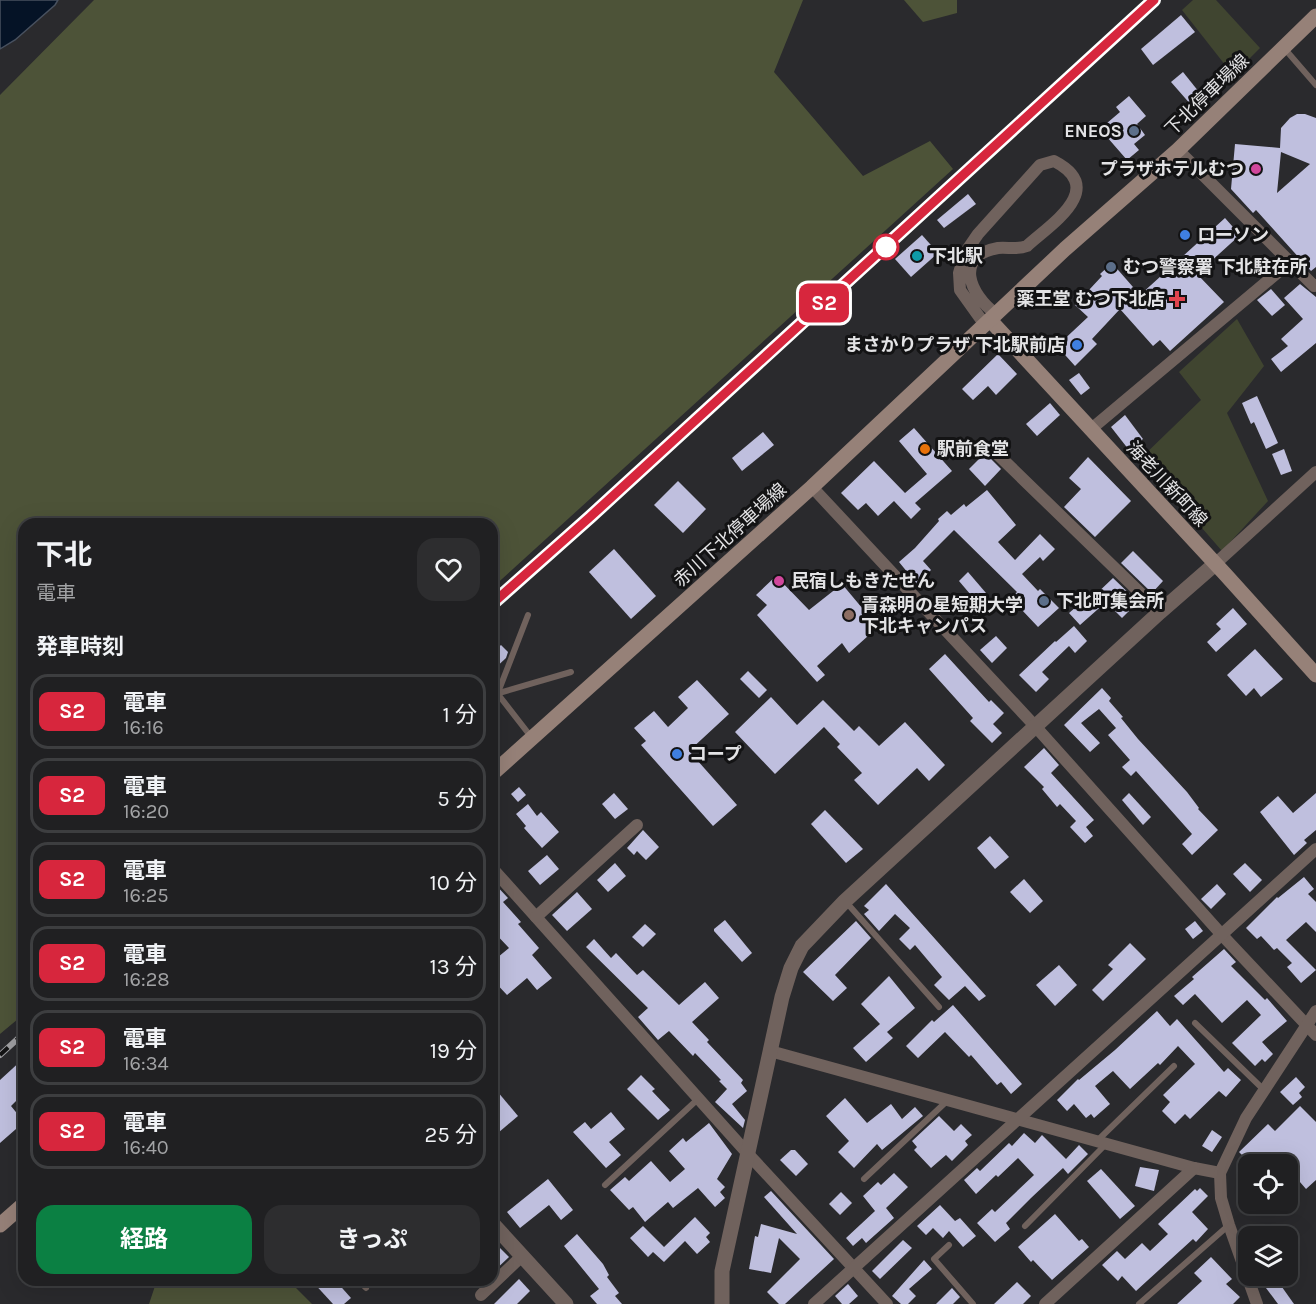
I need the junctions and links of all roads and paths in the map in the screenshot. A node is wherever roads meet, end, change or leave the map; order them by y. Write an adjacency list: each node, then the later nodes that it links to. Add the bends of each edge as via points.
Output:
1 (1316, 16): 2 (main road, 下北停車場線)
2 (1283, 48): 3 (lane); 4 (main road, 下北停車場線)
3 (1316, 85)
4 (1178, 150): 5 (street); 7 (main road, 下北停車場線)
5 (1289, 263): 6 (street); 8 (street)
6 (1316, 285)
7 (990, 319): 7 (street, via 960,290 959,273 965,253 1040,165 1054,161 1075,179 1077,190 1072,204 1026,246 981,254 970,269 969,278); 8 (main road, 海老川新町線); 11 (main road, 赤川下北停車場線)
8 (1090, 430): 12 (main road, 海老川新町線)
9 (992, 449): 13 (street)
10 (1316, 472): 12 (street)
11 (812, 487): 20 (street); 21 (main road, 赤川下北停車場線)
12 (1215, 564): 13 (street); 16 (main road, 海老川新町線)
13 (1160, 612): 20 (street)
14 (528, 615): 17 (lane)
15 (571, 672): 18 (lane)
16 (1316, 675)
17 (498, 685)
18 (498, 693)
19 (498, 699): 21 (lane)
20 (1035, 726): 26 (street); 28 (street)
21 (532, 738): 22 (main road, 赤川下北停車場線)
22 (498, 769)
23 (637, 825): 27 (street)
24 (1316, 849): 28 (street)
25 (498, 875): 27 (street)
26 (845, 901): 29 (lane); 34 (street, via 802,946 782,997)
27 (536, 917): 37 (street)
28 (1222, 935): 32 (street); 39 (street)
29 (939, 1007)
30 (1316, 1011): 32 (street)
31 (1195, 1023): 36 (lane)
32 (1307, 1025): 33 (street); 36 (street)
33 (1316, 1035)
34 (770, 1051): 38 (street); 41 (street)
35 (1174, 1066): 40 (lane)
36 (1264, 1090): 43 (street)
37 (698, 1099): 41 (street); 45 (lane)
38 (947, 1101): 39 (street); 44 (lane)
39 (1017, 1121): 40 (street); 53 (street)
40 (1101, 1143): 42 (street); 49 (lane)
41 (749, 1155): 53 (street); 58 (street, via 722,1270)
42 (1194, 1168): 43 (street); 62 (street)
43 (1220, 1173): 48 (street, via 1221,1198)
44 (864, 1179)
45 (605, 1185)
46 (18, 1209): 47 (main road)
47 (0, 1224)
48 (1229, 1225): 63 (lane); 64 (street)
49 (1025, 1226)
50 (498, 1230): 52 (street)
51 (949, 1245): 61 (lane, via 934,1259)
52 (522, 1256): 54 (street); 57 (street)
53 (854, 1268): 59 (street); 60 (street)
54 (498, 1279)
55 (490, 1286): 56 (street)
56 (481, 1295)
57 (566, 1304)
58 (722, 1304)
59 (814, 1304)
60 (887, 1304)
61 (973, 1304)
62 (1045, 1304)
63 (1139, 1304)
64 (1257, 1304)

